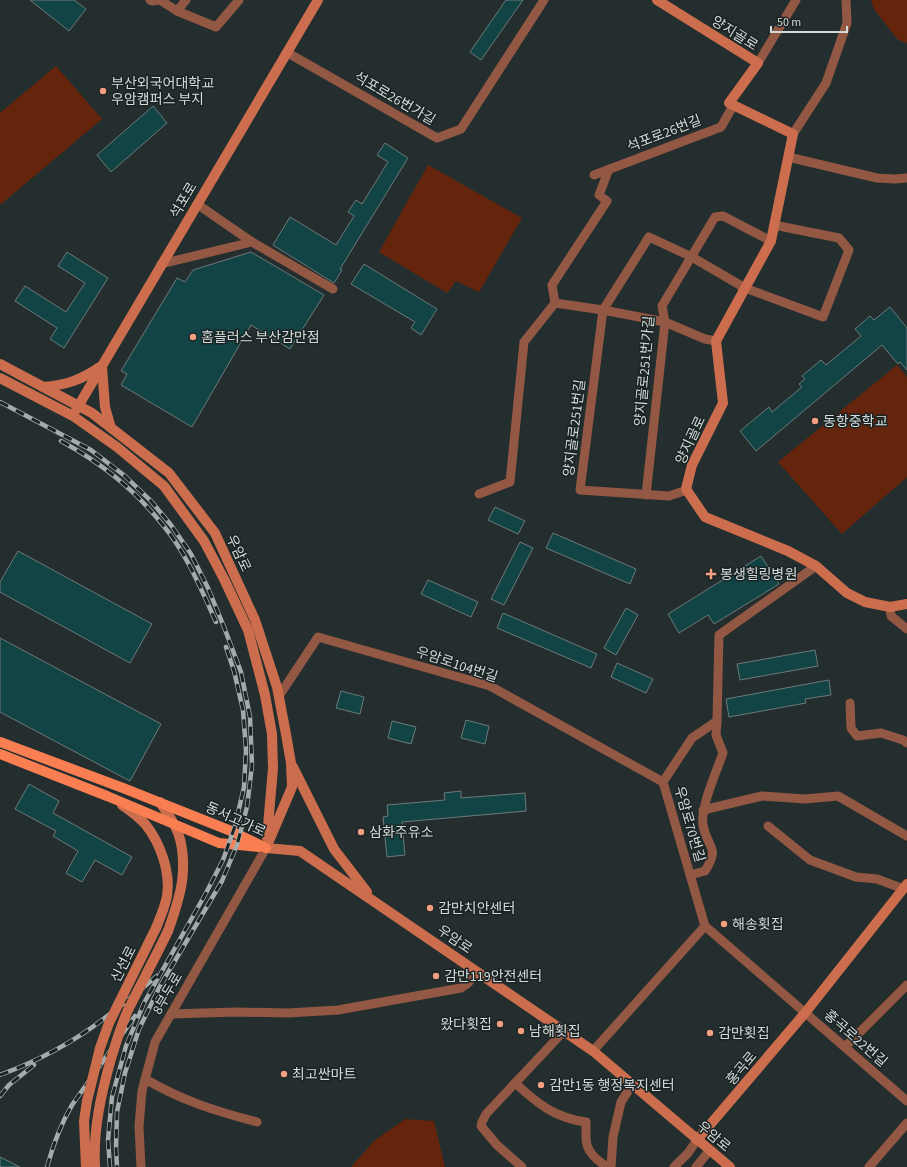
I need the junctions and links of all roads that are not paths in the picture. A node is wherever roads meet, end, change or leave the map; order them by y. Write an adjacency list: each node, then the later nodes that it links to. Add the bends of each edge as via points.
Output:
1 (150, 0): 2 (street)
2 (159, 0): 10 (street)
3 (186, 0): 10 (street)
4 (239, 0): 10 (street, via 216,27)
5 (318, 0): 11 (main road, 석포로)
6 (544, 0): 11 (street, 석포로26번가길, via 461,129 437,138)
7 (657, 0): 12 (main road, 양지골로)
8 (796, 0): 12 (street)
9 (846, 0): 14 (street, via 847,23 826,83)
10 (177, 11)
11 (288, 53): 19 (main road, 석포로)
12 (758, 63): 13 (main road, 양지골로, via 729,103)
13 (733, 106): 14 (main road); 16 (street, 석포로26번길, via 721,127)
14 (793, 134): 15 (main road)
15 (788, 157): 18 (street, via 878,178); 20 (main road)
16 (608, 169): 17 (street, 석포로26번길); 27 (street, via 599,195 607,201 552,285)
17 (594, 175)
18 (907, 178)
19 (197, 204): 22 (street); 24 (main road, 석포로)
20 (774, 226): 21 (main road); 25 (street, via 840,238 849,250 823,317)
21 (771, 241): 23 (street, 양지골로251번가길, via 723,216 716,217); 25 (main road)
22 (252, 242): 24 (street); 26 (street)
23 (692, 257): 25 (street); 28 (street, 양지골로251번길, via 649,236); 29 (street, 양지골로251번가길, via 662,306)
24 (161, 264): 32 (main road, 석포로)
25 (745, 288): 30 (main road)
26 (332, 289)
27 (555, 303): 28 (street); 39 (street, via 524,342 510,482)
28 (603, 310): 29 (street); 40 (street, 양지골로251번길, via 580,490)
29 (665, 322): 30 (street); 40 (street, 양지골로251번가길)
30 (716, 341): 38 (main road, 양지골로, via 723,403 692,465)
31 (0, 364): 34 (main road, 우암로)
32 (102, 366): 34 (main road, via 79,380); 35 (main road, 석포로); 37 (main road, via 105,407)
33 (0, 378): 36 (main road, 우암로)
34 (43, 387): 35 (main road, 우암로)
35 (79, 406): 36 (main road, 석포로); 37 (main road, 우암로)
36 (73, 416): 59 (main road, 우암로, via 117,447 164,486 204,541 248,630 272,734 273,768)
37 (111, 428): 45 (main road, 우암로, via 169,472 214,533 255,620)
38 (687, 490): 40 (street, 양지골로251번길, via 669,496); 41 (main road, via 705,517 788,551)
39 (479, 494)
40 (646, 495)
41 (816, 566): 43 (main road, via 848,593 865,602); 47 (street, via 719,635)
42 (907, 604): 43 (main road)
43 (890, 607): 44 (street, via 891,616)
44 (907, 629)
45 (280, 696): 51 (main road, 우암로); 52 (street, 우암로104번길, via 318,637 490,686)
46 (850, 703): 49 (street, via 851,728 857,736 881,733)
47 (717, 721): 52 (street, 우암로70번길, via 692,738); 55 (street, 우암로70번길, via 716,735 723,753)
48 (0, 742): 54 (main road, 동서고가로)
49 (907, 743)
50 (0, 754): 53 (main road, 동서고가로)
51 (290, 762): 59 (main road, 우암로, via 292,787); 62 (main road, via 334,849)
52 (663, 782): 60 (street, 우암로70번길)
53 (107, 796): 56 (main road, 동서고가로); 79 (main road, 신선로, bridge, via 134,813 146,826 159,848 168,880 167,895 156,928 109,1023 100,1048 84,1121)
54 (160, 802): 56 (main road, 신선로); 59 (main road, 동서고가로)
55 (703, 810): 58 (street, via 762,796 805,799 838,796); 60 (street, 우암로70번길, via 702,824 713,850 712,859 705,871)
56 (175, 825): 59 (main road, 동서고가로, via 219,843); 80 (main road, 신선로, bridge, via 182,853 180,895 168,931 118,1034 98,1113)
57 (768, 826): 61 (street, via 810,860 856,877 877,878)
58 (907, 836)
59 (266, 848): 62 (main road, 우암로, via 300,851); 67 (street, 8부두로)
60 (690, 875): 63 (street, 우암로70번길)
61 (905, 886): 66 (main road, 홍곡로)
62 (373, 900): 64 (main road, 우암로)
63 (705, 926): 66 (street); 70 (street)
64 (478, 972): 67 (street, via 461,988 338,1010); 68 (main road, 우암로)
65 (907, 985): 69 (street)
66 (805, 1013): 69 (street, 홍곡로22번길); 77 (main road, 홍곡로)
67 (171, 1014): 71 (street, 8부두로, via 155,1042)
68 (564, 1031): 70 (main road, 우암로); 72 (street)
69 (845, 1047): 74 (street, 홍곡로22번길)
70 (593, 1051): 73 (main road, 우암로)
71 (145, 1079): 75 (street, via 193,1103); 81 (street, 8부두로, via 139,1126)
72 (516, 1083): 82 (street, via 486,1114 481,1126 497,1145); 83 (street, via 543,1107 572,1120 586,1122 587,1146)
73 (632, 1085): 77 (main road, 우암로); 84 (street, via 621,1102 613,1137)
74 (907, 1101)
75 (257, 1122)
76 (907, 1123): 88 (street)
77 (697, 1140): 78 (main road, 우암로); 85 (street)
78 (710, 1150): 86 (street); 87 (main road, 우암로)
79 (86, 1167)
80 (96, 1167)
81 (141, 1167)
82 (522, 1167)
83 (607, 1167)
84 (611, 1167)
85 (674, 1167)
86 (696, 1167)
87 (730, 1167)
88 (869, 1167)

